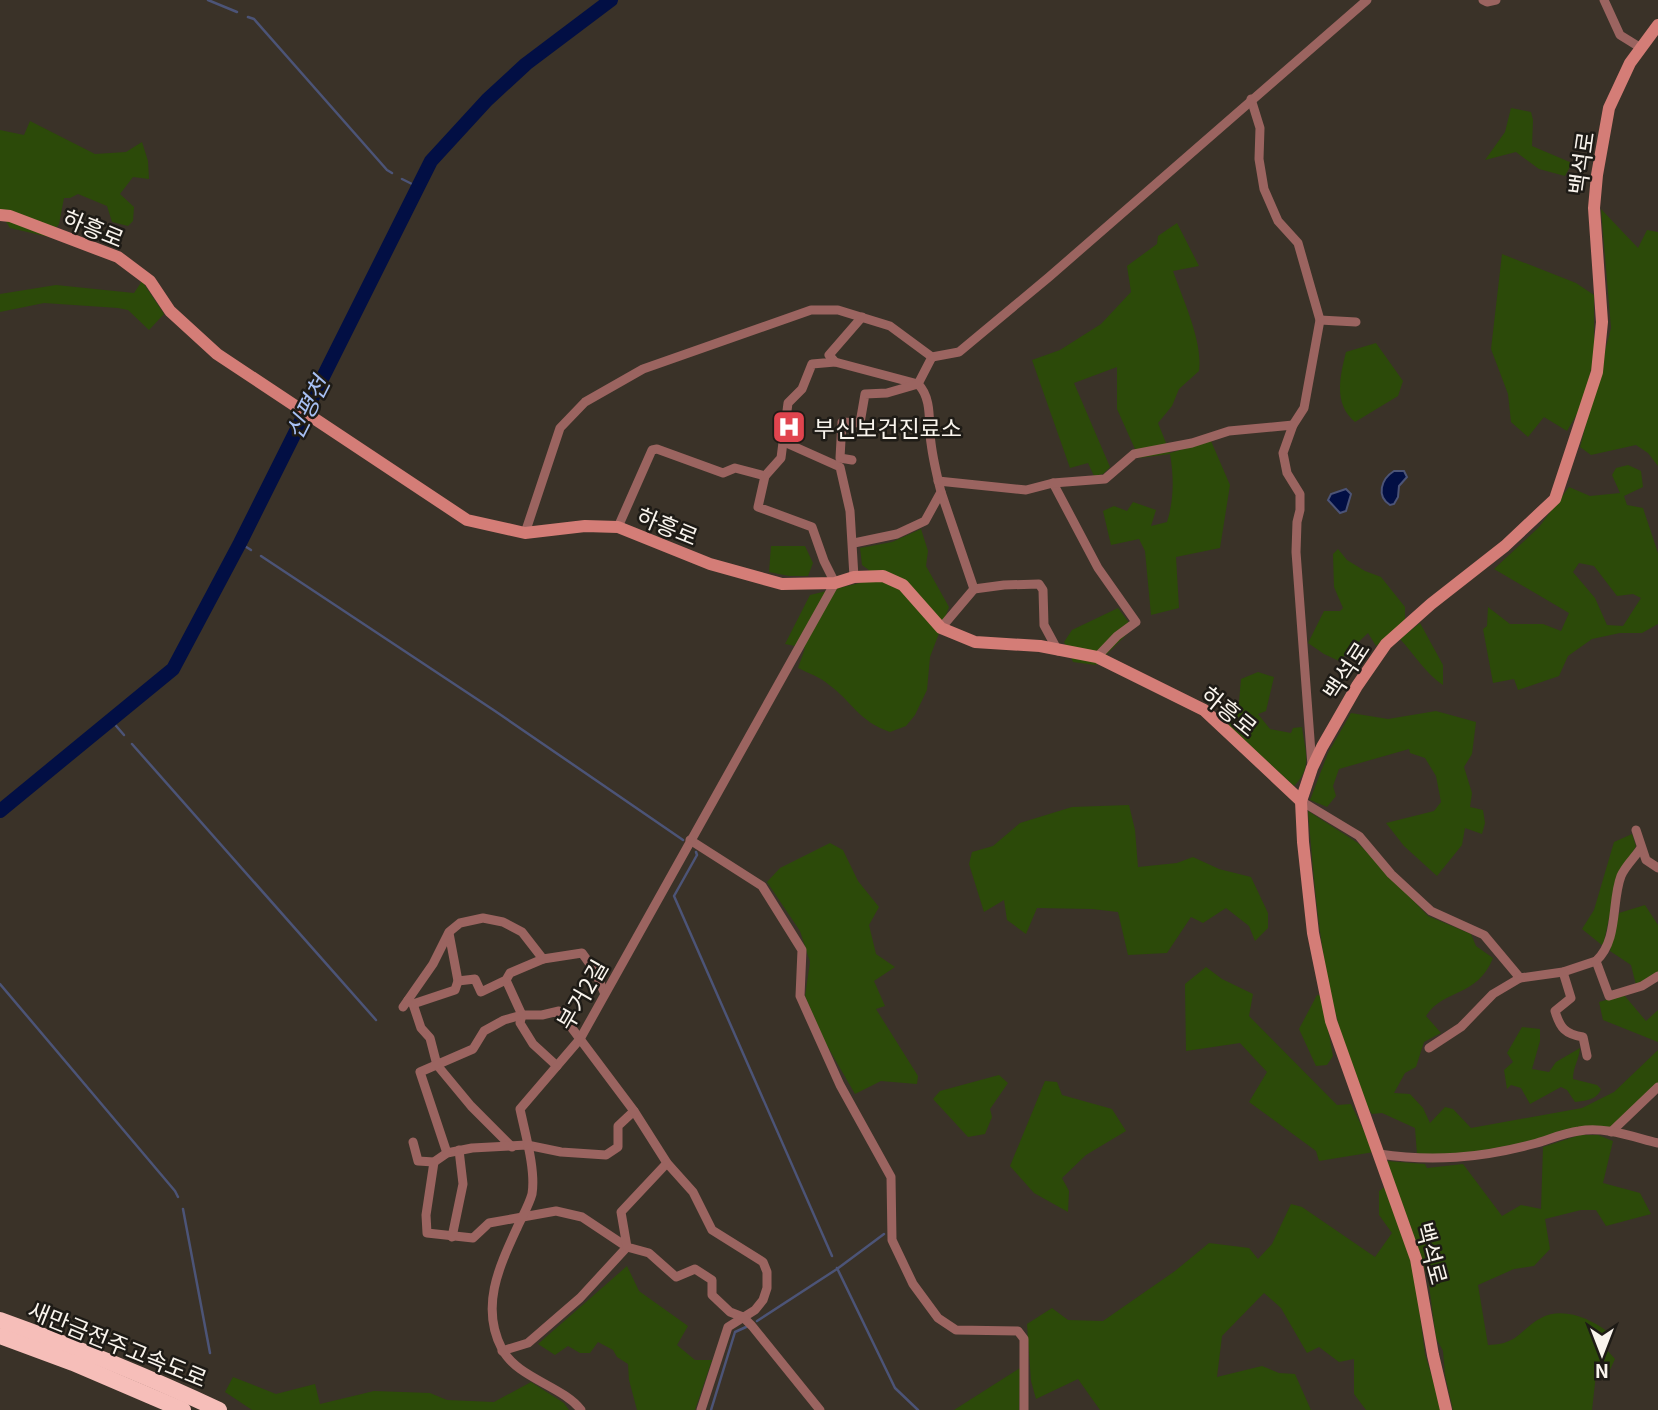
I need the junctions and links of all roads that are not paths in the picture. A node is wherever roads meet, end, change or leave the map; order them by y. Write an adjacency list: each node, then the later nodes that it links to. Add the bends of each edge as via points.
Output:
1 (1367, 0): 8 (street)
2 (1483, 0): 3 (street)
3 (1496, 0)
4 (1604, 0): 7 (street, via 1619,35)
5 (1658, 25): 6 (street, 백석로)
6 (1654, 33): 7 (street, 백석로)
7 (1641, 48): 32 (street, 백석로, via 1609,108 1594,208 1602,322 1597,372 1555,499 1386,645)
8 (1251, 99): 11 (street, via 1259,128 1264,189 1278,220 1298,243); 13 (street, via 959,352)
9 (0, 215): 24 (street, 하흥로, via 118,257 150,281 170,311 217,354 467,520)
10 (862, 317): 13 (street, via 890,326); 14 (street, via 829,355); 24 (street, via 838,310 811,310 643,369 585,402 560,428)
11 (1321, 320): 12 (street); 16 (street, via 1304,408)
12 (1356, 322)
13 (932, 357): 15 (street)
14 (835, 362): 15 (street); 17 (street, via 812,364 802,389 788,402)
15 (918, 384): 18 (street, via 865,394 860,423 842,422 840,458); 20 (street, via 929,405)
16 (1293, 425): 21 (street, via 1228,431 1134,454 1105,479); 32 (street, via 1283,453 1287,472 1300,494 1296,552)
17 (784, 442): 19 (street, via 781,458); 25 (street, via 840,467)
18 (852, 460)
19 (765, 477): 23 (street, via 735,468 723,473 652,450); 27 (street, via 758,507 812,527)
20 (938, 481): 21 (street, via 1026,490); 22 (street)
21 (1053, 483): 31 (street, via 1098,568 1136,622)
22 (941, 492): 25 (street, via 925,521 897,534); 28 (street)
23 (618, 527): 24 (street, 하흥로); 27 (street, 하흥로, via 710,564 782,584)
24 (525, 533)
25 (854, 543): 26 (street)
26 (854, 577): 27 (street, 하흥로); 29 (street, 하흥로, via 883,576 903,585)
27 (835, 583): 35 (street, 부거2길)
28 (974, 589): 29 (street); 30 (street, via 1039,584 1044,625)
29 (940, 628): 30 (street, 하흥로, via 975,642)
30 (1058, 651): 31 (street, 하흥로)
31 (1097, 657): 33 (street, 하흥로, via 1204,710)
32 (1312, 768): 33 (street, 백석로)
33 (1301, 801): 43 (street, via 1359,836 1431,911 1485,935); 63 (street, 백석로, via 1313,933 1331,1021)
34 (1636, 830): 36 (street)
35 (690, 840): 46 (street, 부거2길); 78 (street, via 762,886 803,950 800,996 840,1085 891,1177 892,1240 912,1284 938,1318 956,1330 1018,1331 1024,1339)
36 (1641, 848): 37 (street, via 1646,860); 40 (street, via 1621,875 1614,922)
37 (1658, 868)
38 (449, 932): 39 (street, via 460,923 480,919 503,922 522,932); 45 (street); 47 (street)
39 (543, 959): 44 (street, via 510,973); 46 (street, via 582,953)
40 (1596, 961): 41 (street); 42 (street, via 1609,996)
41 (1563, 972): 43 (street); 51 (street, via 1571,998 1555,1010 1559,1025 1569,1035 1583,1037)
42 (1658, 976)
43 (1520, 978): 50 (street, via 1493,994 1461,1027)
44 (506, 980): 45 (street, via 481,992 475,979); 48 (street)
45 (458, 981): 47 (street, via 455,990)
46 (604, 992): 49 (street, 부거2길)
47 (408, 1004): 52 (street, via 430,1038)
48 (522, 1015): 49 (street, via 559,1011); 52 (street, via 484,1031 473,1049); 53 (street, via 520,1023 533,1044)
49 (579, 1040): 53 (street, 부거2길); 55 (street)
50 (1429, 1048)
51 (1587, 1056)
52 (437, 1065): 60 (street); 62 (street, via 421,1072)
53 (557, 1066): 59 (street, 부거2길, via 520,1109)
54 (1658, 1087): 56 (street)
55 (634, 1111): 59 (street, via 618,1126 618,1147 606,1155); 65 (street)
56 (1611, 1132): 58 (street); 63 (street, via 1580,1130 1530,1145 1450,1159)
57 (413, 1142): 64 (street, via 418,1161)
58 (1658, 1143)
59 (527, 1145): 60 (street); 66 (street, 부거2길, via 532,1194)
60 (512, 1147): 61 (street)
61 (458, 1150): 62 (street); 67 (street, via 463,1184)
62 (447, 1153): 64 (street)
63 (1379, 1154): 79 (street, 백석로, via 1416,1259)
64 (434, 1162): 67 (street, via 427,1233)
65 (667, 1163): 68 (street, via 621,1212); 69 (street, via 693,1192 712,1230 763,1262 767,1272 763,1300)
66 (521, 1219): 67 (street, via 489,1223 473,1238); 68 (street, via 556,1211 582,1217); 72 (street, 부거2길, via 492,1292 491,1318)
67 (452, 1237)
68 (627, 1247): 69 (street, via 649,1253 676,1277 695,1269 712,1280 712,1296); 72 (street, via 580,1298 528,1343)
69 (743, 1317): 76 (street, via 728,1327); 77 (street)
70 (0, 1320): 74 (highway, 새만금전주고속도로, via 97,1356)
71 (0, 1336): 73 (highway, 새만금전주고속도로)
72 (502, 1351): 75 (street, via 516,1366)
73 (183, 1410)
74 (219, 1410)
75 (581, 1410)
76 (701, 1410)
77 (820, 1410)
78 (1024, 1410)
79 (1446, 1410)

